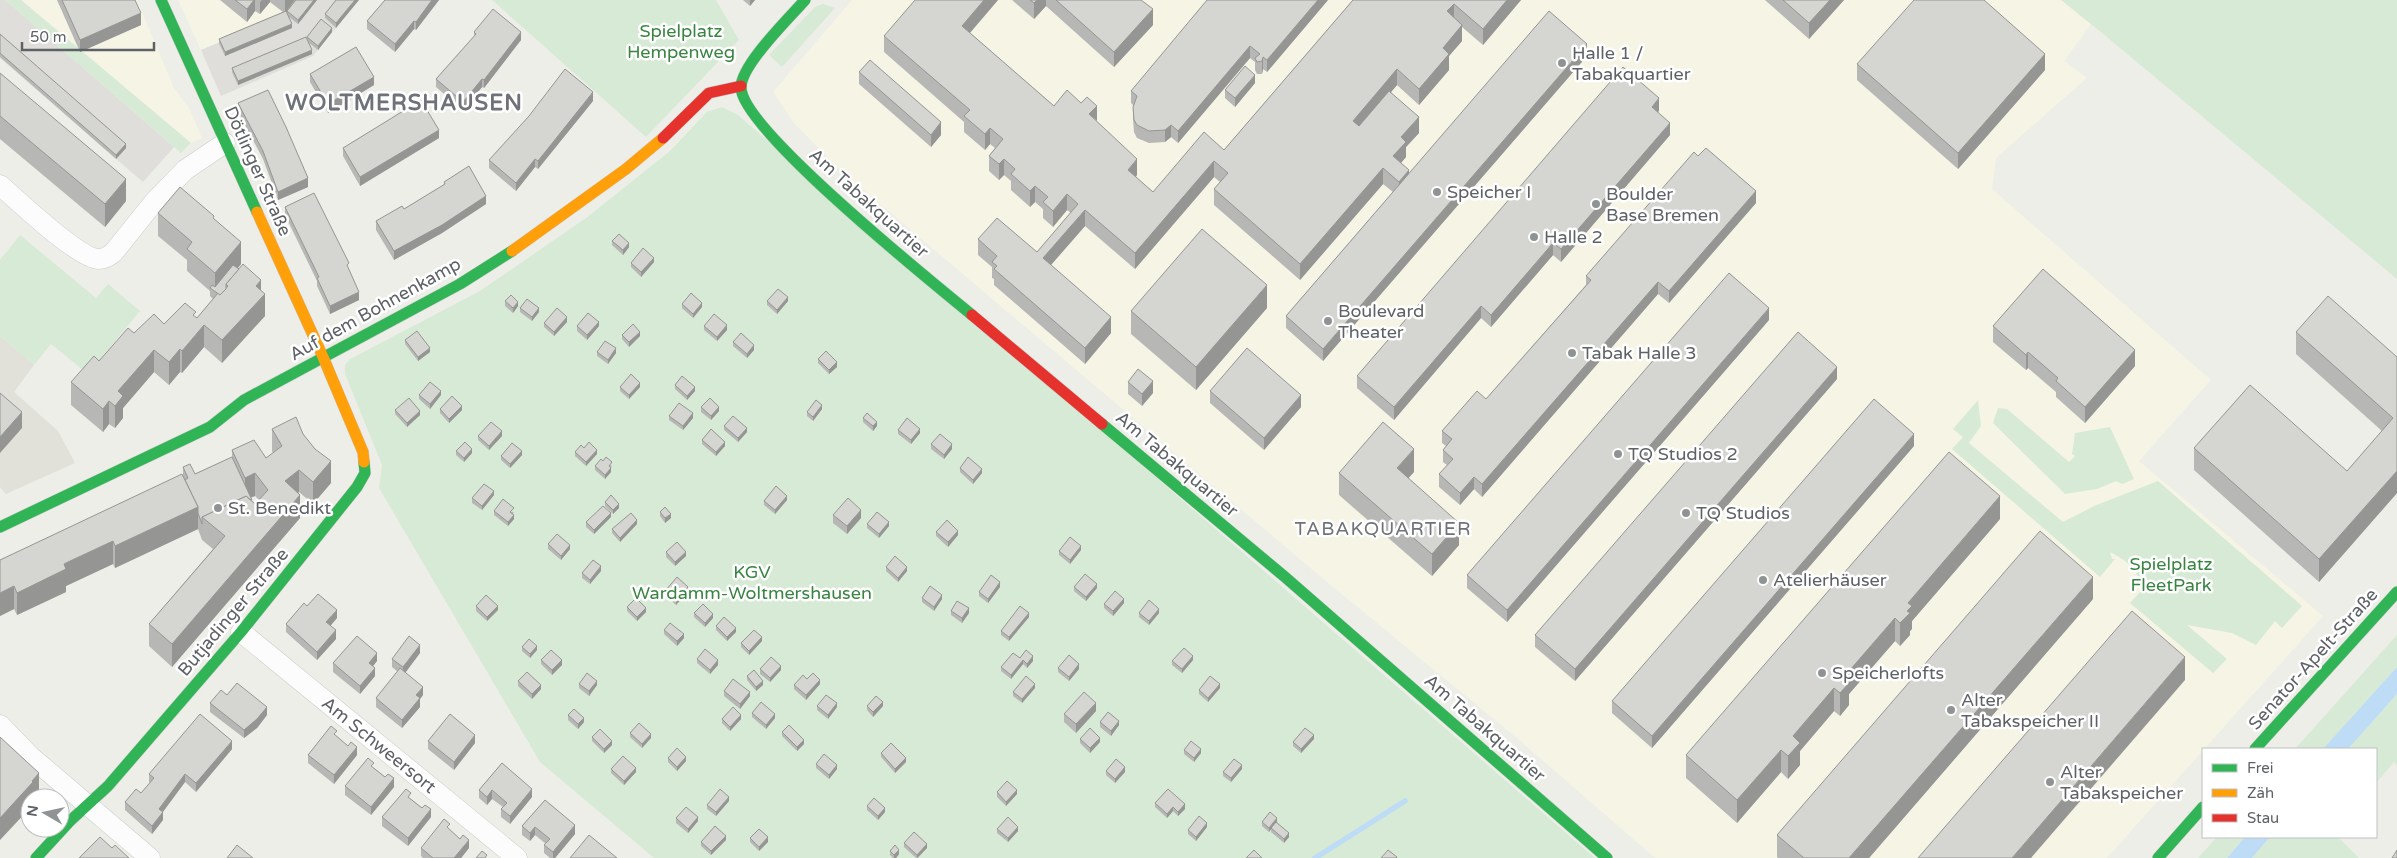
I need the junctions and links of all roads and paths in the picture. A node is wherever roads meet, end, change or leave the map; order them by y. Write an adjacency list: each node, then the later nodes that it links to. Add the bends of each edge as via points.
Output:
1 (161, 0): 4 (street, Dötlinger Straße)
2 (805, 0): 3 (street, via 747,67)
3 (742, 86): 6 (street, Auf dem Bohnenkamp, via 709,94 626,169 506,255 460,284); 17 (street, Am Tabakquartier, via 742,98 751,111 804,172 1285,577)
4 (225, 143): 5 (street, via 185,170 113,253 104,258 97,259 80,252); 6 (street, Dötlinger Straße)
5 (0, 185)
6 (323, 357): 7 (street, Auf dem Bohnenkamp, via 244,400 210,427); 9 (street, Butjadinger Straße, via 363,452 365,473 358,487)
7 (0, 527)
8 (2397, 592): 11 (street, Senator-Apelt-Straße)
9 (241, 632): 12 (street, Butjadinger Straße, via 108,786); 16 (street, Am Schweersort)
10 (0, 724): 12 (street)
11 (2256, 748)
12 (86, 806): 14 (street, Butjadinger Straße); 15 (street)
13 (2202, 808): 18 (street)
14 (36, 858)
15 (150, 858)
16 (517, 858)
17 (1607, 858)
18 (2158, 858)

